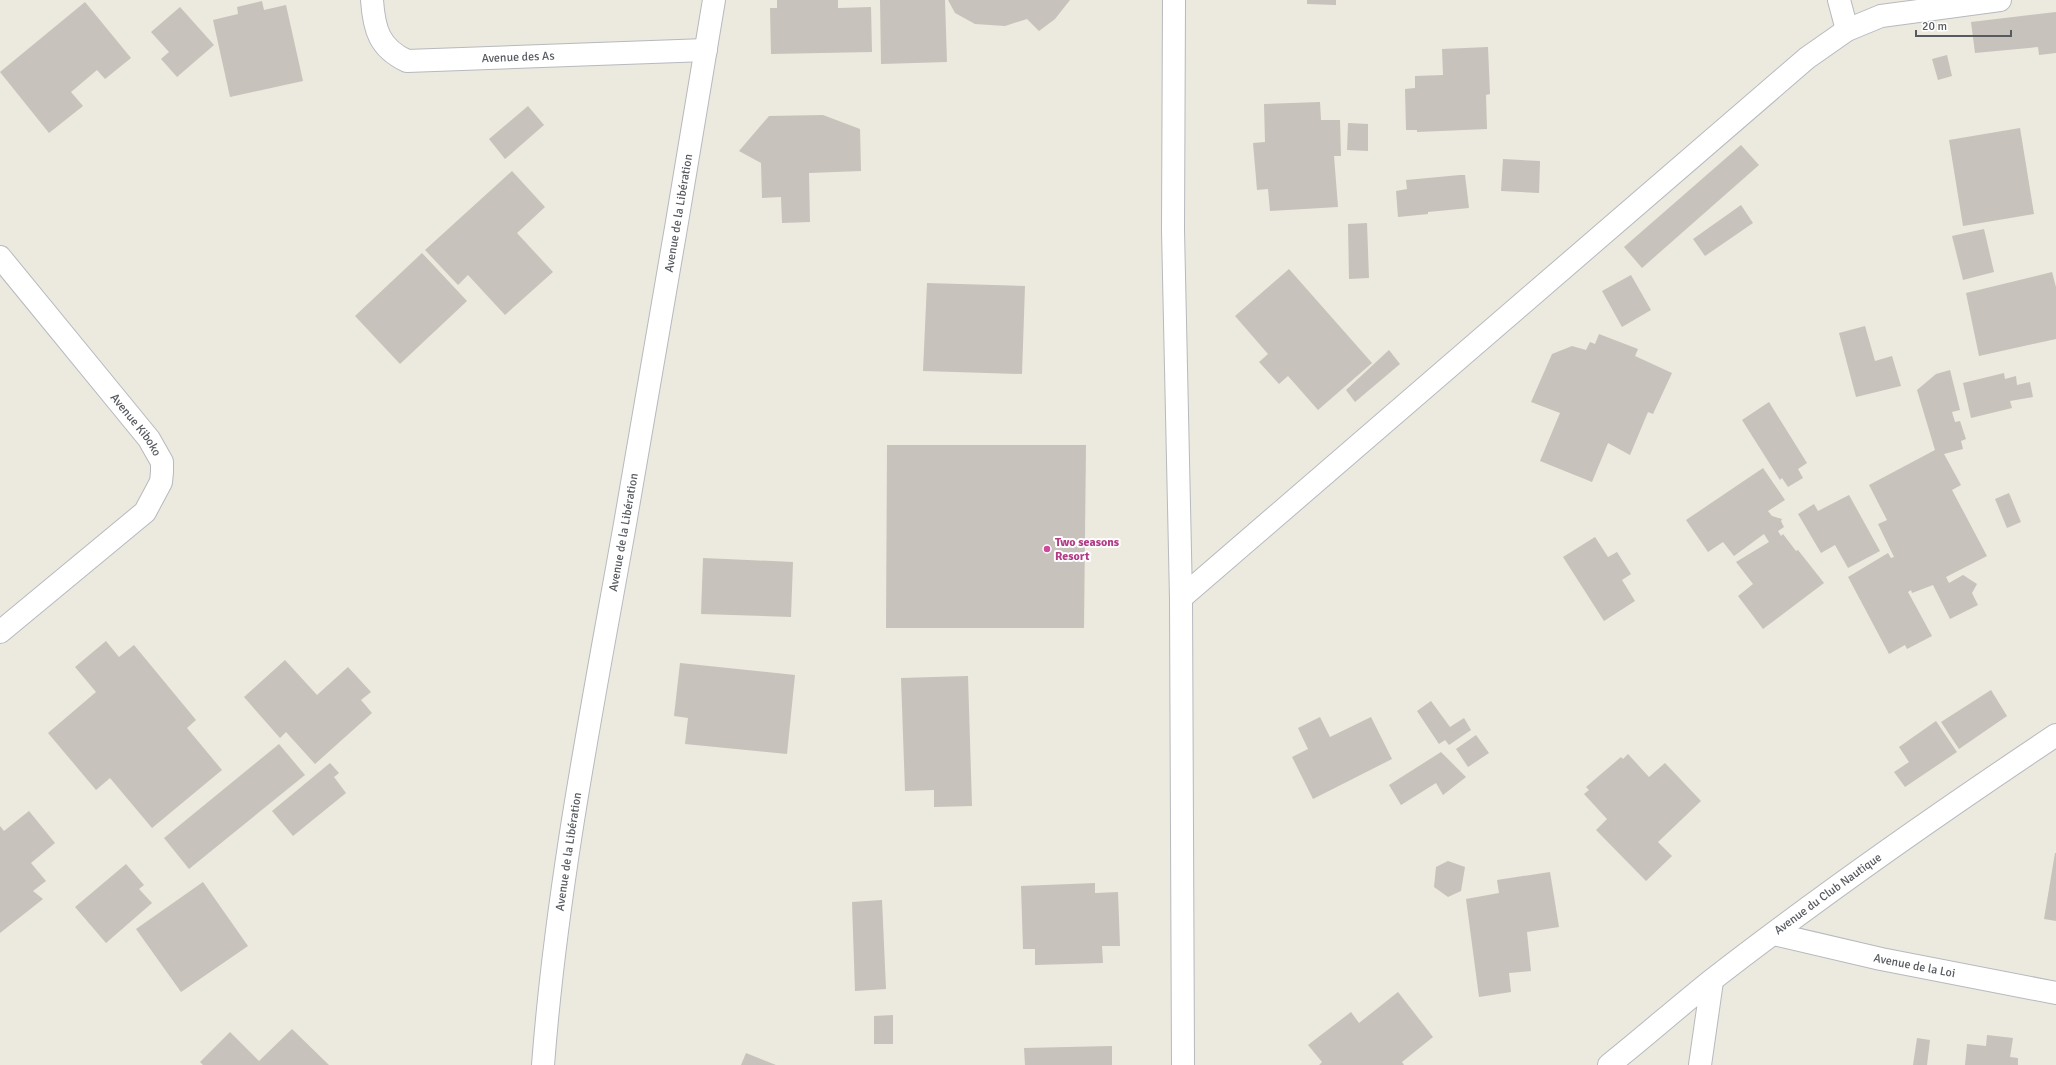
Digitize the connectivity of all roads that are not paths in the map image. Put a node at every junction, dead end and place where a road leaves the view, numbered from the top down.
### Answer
1 (372, 0) edge
2 (714, 0) edge
3 (1174, 0) edge
4 (1839, 0) edge
5 (2000, 0) edge
6 (1847, 30) junction
7 (706, 50) junction
8 (0, 258) edge
9 (1181, 598) junction
10 (0, 632) edge
11 (2056, 735) edge
12 (1774, 934) junction
13 (1712, 981) junction
14 (2056, 994) edge
15 (543, 1065) edge
16 (1183, 1065) edge
17 (1609, 1065) edge
18 (1700, 1065) edge

1 - 7 street, Avenue des As
2 - 7 street, Avenue de la Libération
3 - 9 street
4 - 6 street
5 - 6 street
6 - 9 street
7 - 15 street, Avenue de la Libération
8 - 10 street, Avenue Kiboko
9 - 16 street
11 - 12 street, Avenue du Club Nautique
12 - 13 street, Avenue du Club Nautique
12 - 14 street, Avenue de la Loi
13 - 17 street, Avenue du Club Nautique
13 - 18 street

